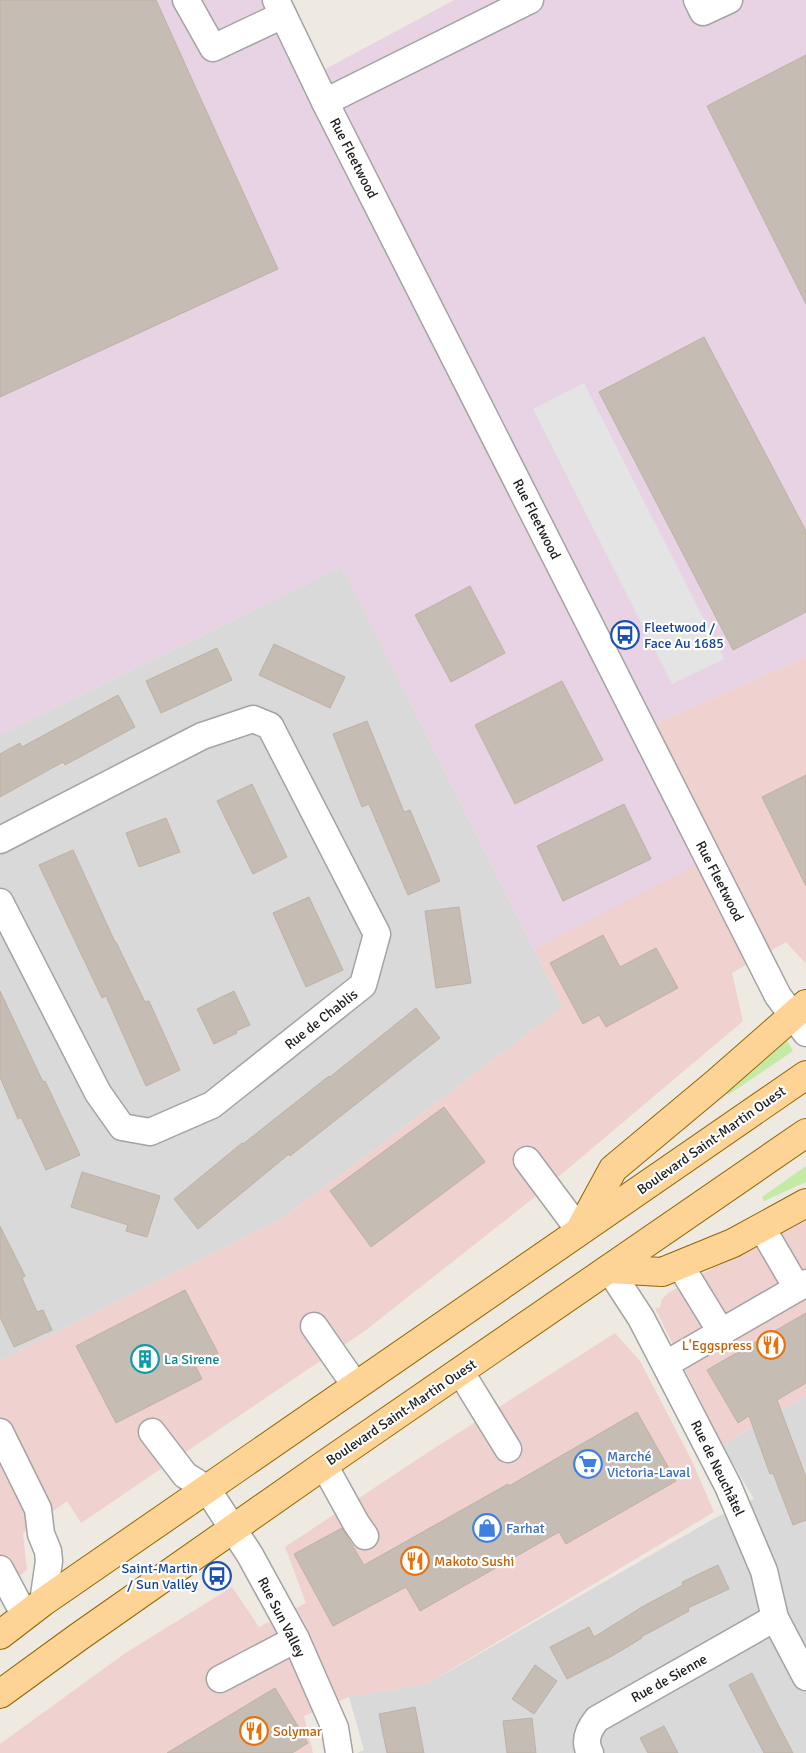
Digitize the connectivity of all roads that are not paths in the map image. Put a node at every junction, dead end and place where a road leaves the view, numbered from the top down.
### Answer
1 (186, 0) edge
2 (530, 0) edge
3 (696, 0) edge
4 (729, 0) edge
5 (280, 7) edge
6 (325, 102) junction
7 (0, 840) edge
8 (0, 902) edge
9 (802, 1018) edge
10 (806, 1075) edge
11 (806, 1133) edge
12 (527, 1160) dead end
13 (806, 1203) edge
14 (762, 1228) junction
15 (580, 1230) junction
16 (680, 1265) junction
17 (609, 1269) junction
18 (801, 1285) edge
19 (314, 1326) dead end
20 (720, 1332) junction
21 (666, 1364) junction
22 (460, 1371) junction
23 (355, 1385) junction
24 (0, 1432) edge
25 (152, 1432) dead end
26 (508, 1449) dead end
27 (7, 1464) edge
28 (324, 1465) junction
29 (207, 1489) junction
30 (234, 1529) junction
31 (365, 1536) dead end
32 (0, 1569) edge
33 (34, 1609) junction
34 (775, 1618) junction
35 (0, 1635) edge
36 (296, 1639) junction
37 (806, 1677) edge
38 (220, 1679) dead end
39 (0, 1694) edge
40 (339, 1753) edge
41 (590, 1753) edge

1 - 5 street
2 - 6 street
3 - 4 street
5 - 6 street, Rue Fleetwood
6 - 9 street, Rue Fleetwood
7 - 8 street, Rue de Chablis
9 - 15 main road
10 - 15 main road, Boulevard Saint-Martin Ouest
11 - 17 main road, Boulevard Saint-Martin Ouest
12 - 15 street
13 - 14 main road
14 - 16 main road
14 - 18 street
15 - 23 main road, Boulevard Saint-Martin Ouest
16 - 17 main road
16 - 20 street
17 - 21 street, Rue de Neuchâtel
17 - 22 main road, Boulevard Saint-Martin Ouest
18 - 20 street
19 - 23 street
20 - 21 street
21 - 34 street, Rue de Neuchâtel
22 - 26 street
22 - 28 main road, Boulevard Saint-Martin Ouest
23 - 29 main road, Boulevard Saint-Martin Ouest
24 - 27 street
25 - 29 street
27 - 33 street
28 - 30 main road, Boulevard Saint-Martin Ouest
28 - 31 street
29 - 30 street, Rue Sun Valley
29 - 33 main road, Boulevard Saint-Martin Ouest
30 - 36 street, Rue Sun Valley
30 - 39 main road, Boulevard Saint-Martin Ouest
32 - 33 street
33 - 35 main road, Boulevard Saint-Martin Ouest
34 - 37 street, Rue de Neuchâtel
34 - 41 street, Rue de Sienne
36 - 38 street
36 - 40 street, Rue Sun Valley

